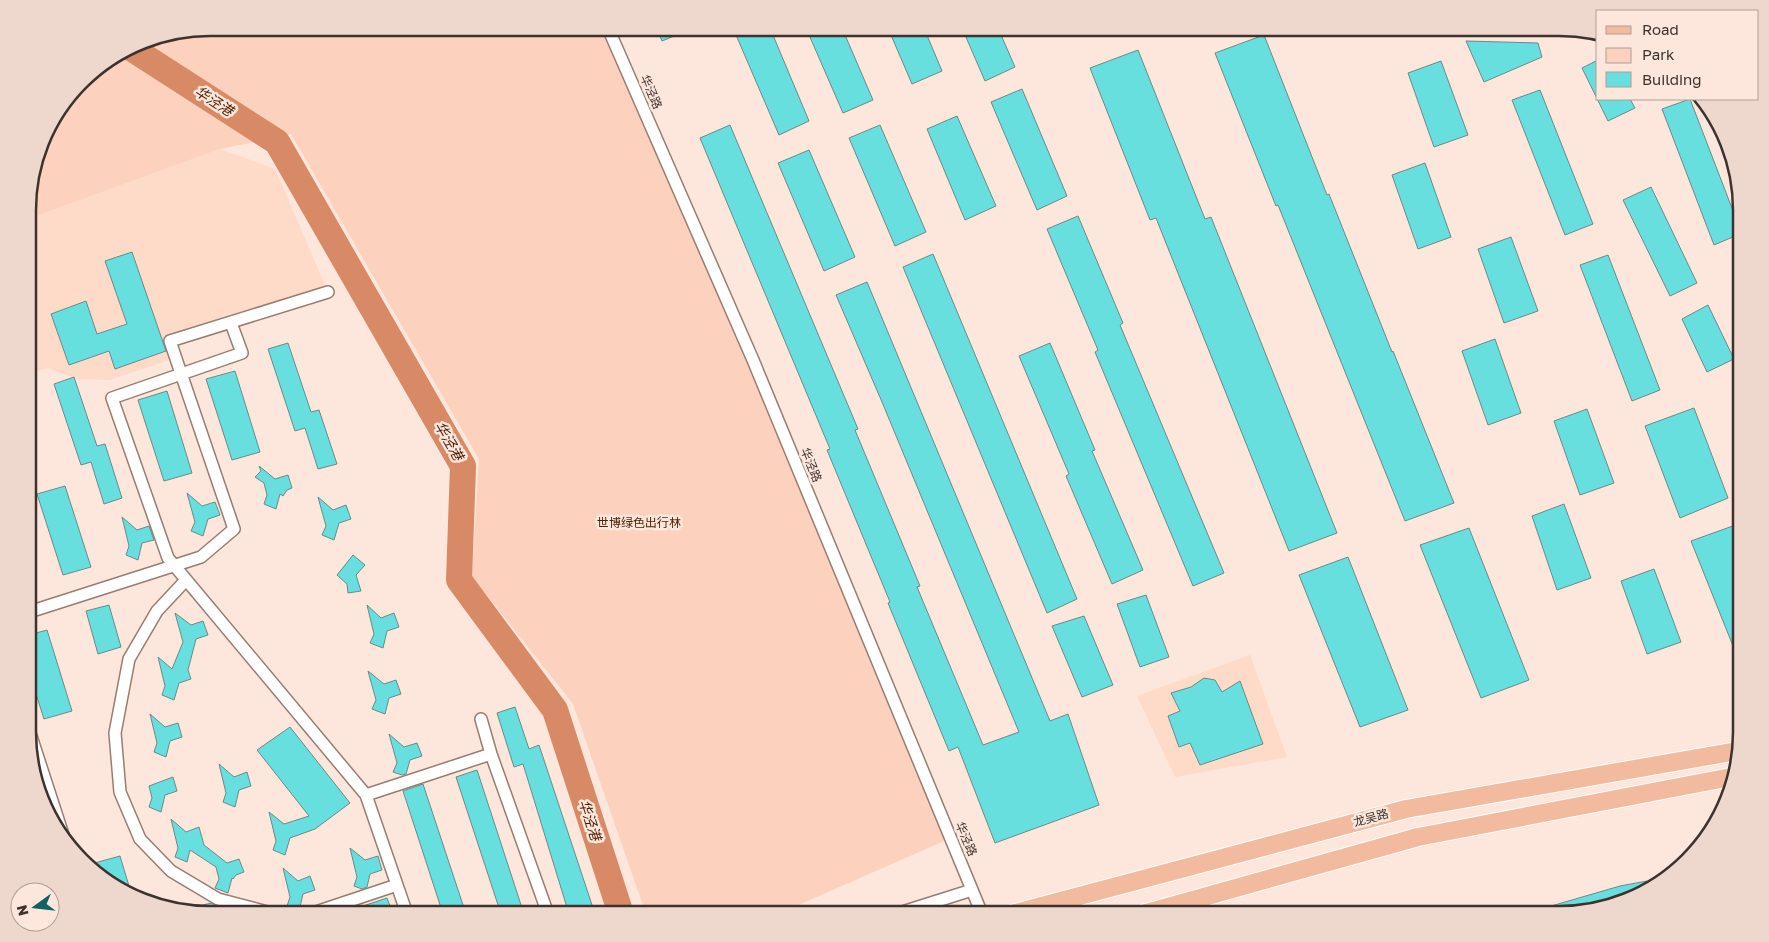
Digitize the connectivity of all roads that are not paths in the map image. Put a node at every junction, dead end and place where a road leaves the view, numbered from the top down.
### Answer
1 (612, 37) edge
2 (328, 292) dead end
3 (231, 323) junction
4 (182, 374) junction
5 (174, 565) junction
6 (186, 580) junction
7 (36, 610) edge
8 (481, 719) dead end
9 (1731, 752) edge
10 (491, 754) junction
11 (39, 761) edge
12 (1727, 778) edge
13 (366, 795) junction
14 (54, 808) edge
15 (397, 885) junction
16 (972, 890) junction
17 (923, 905) edge
18 (978, 905) edge
19 (1044, 905) edge
20 (1173, 905) edge
21 (246, 906) edge
22 (334, 906) edge
23 (404, 906) edge
24 (545, 906) edge

1 - 16 street, 华泾路
2 - 3 street
3 - 4 street
3 - 4 street
4 - 5 street
4 - 5 street
5 - 6 street
5 - 7 street
6 - 13 street
6 - 21 street
8 - 10 street
9 - 19 main road, 龙吴路
10 - 13 street
10 - 24 street
11 - 14 street
12 - 20 main road
13 - 15 street
15 - 22 street
15 - 23 street
16 - 17 street
16 - 18 street, 华泾路

